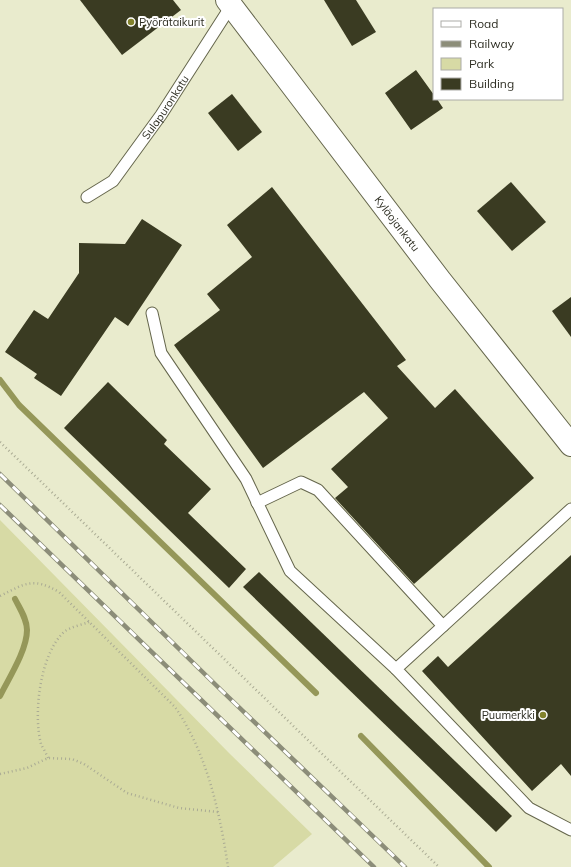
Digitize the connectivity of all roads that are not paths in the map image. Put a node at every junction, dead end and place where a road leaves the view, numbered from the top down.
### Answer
1 (229, 3) edge
2 (87, 197) dead end
3 (152, 313) dead end
4 (571, 445) edge
5 (257, 503) junction
6 (571, 509) edge
7 (443, 626) junction
8 (396, 668) junction
9 (571, 830) edge

1 - 2 lane, Sulapuronkatu
1 - 4 street, Kyläojankatu
3 - 5 lane
5 - 7 lane
5 - 8 lane
6 - 7 lane
7 - 8 lane
8 - 9 lane

